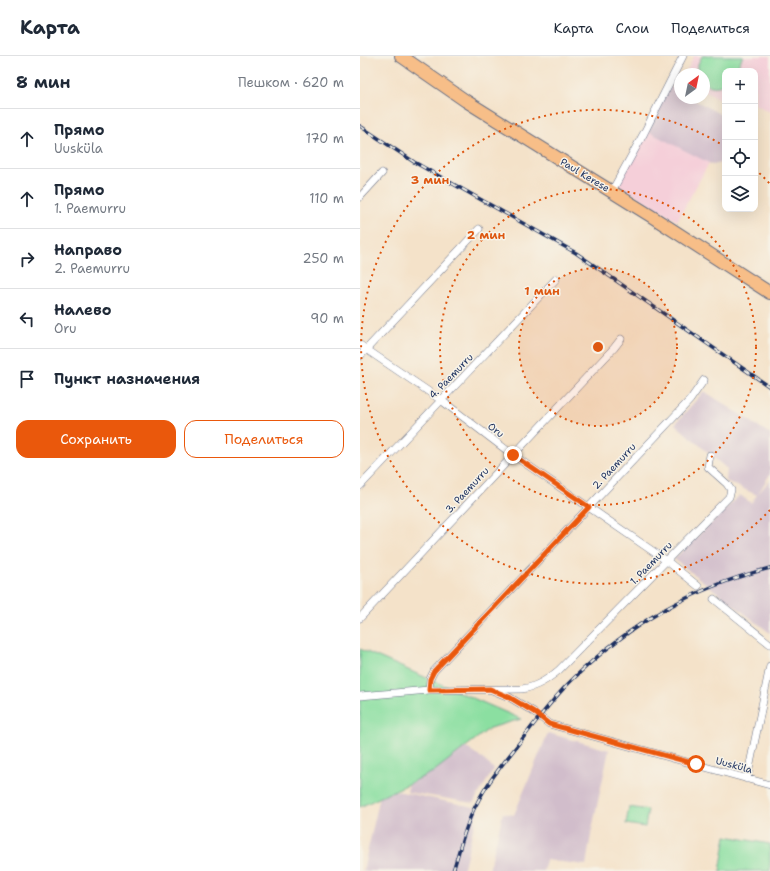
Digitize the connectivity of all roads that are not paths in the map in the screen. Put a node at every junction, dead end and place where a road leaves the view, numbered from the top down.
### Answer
1 (401, 56) edge
2 (683, 56) edge
3 (382, 173) dead end
4 (612, 192) junction
5 (360, 197) edge
6 (479, 229) dead end
7 (556, 278) dead end
8 (770, 293) edge
9 (620, 339) dead end
10 (363, 347) edge
11 (360, 356) edge
12 (704, 380) dead end
13 (441, 400) junction
14 (513, 455) junction
15 (710, 455) dead end
16 (360, 486) edge
17 (589, 507) junction
18 (667, 561) junction
19 (698, 586) dead end
20 (714, 599) dead end
21 (360, 618) edge
22 (770, 644) edge
23 (770, 666) edge
24 (490, 689) junction
25 (429, 690) junction
26 (360, 696) edge
27 (747, 779) junction
28 (770, 785) edge

1 - 4 highway, Paul Kerese
2 - 4 street
3 - 5 street
4 - 8 highway, Paul Kerese
6 - 10 street
7 - 13 street, 4. Paemurru
9 - 14 street, 3. Paemurru
10 - 11 street
10 - 13 street, Oru
12 - 17 street, 2. Paemurru
13 - 14 street, Oru
13 - 16 street, 4. Paemurru
14 - 17 street, Oru
14 - 21 street, 3. Paemurru
15 - 18 street, 1. Paemurru
17 - 18 street, Oru
17 - 25 street, 2. Paemurru
18 - 19 street, Oru
18 - 24 street, 1. Paemurru
20 - 22 street
23 - 27 street
24 - 25 street
24 - 27 street, Uusküla
25 - 26 street
27 - 28 street, Uusküla

